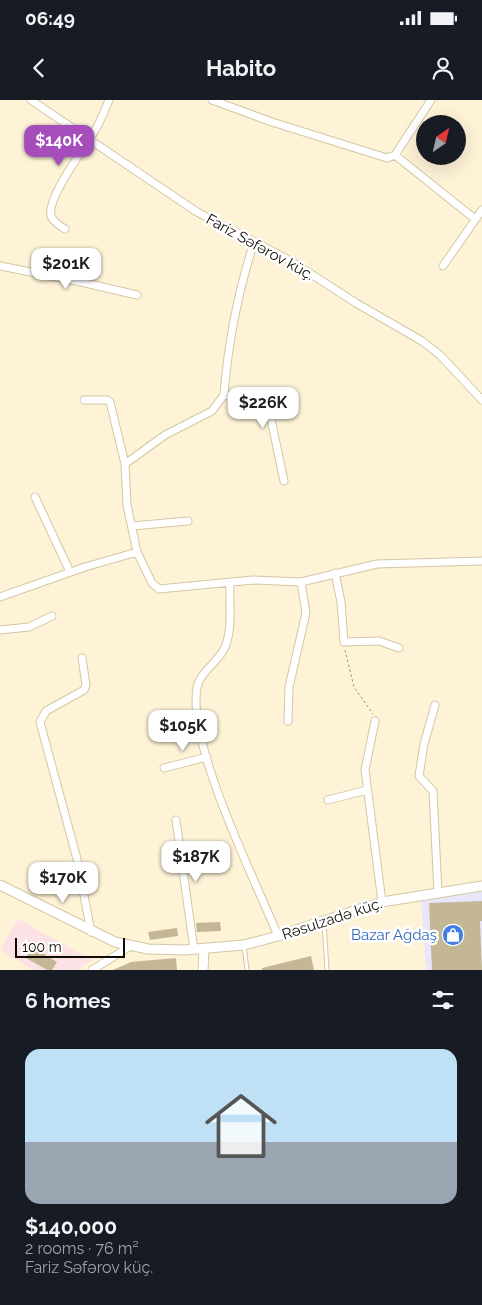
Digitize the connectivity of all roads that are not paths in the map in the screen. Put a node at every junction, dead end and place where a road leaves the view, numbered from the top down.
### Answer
1 (31, 100) edge
2 (109, 100) edge
3 (212, 100) edge
4 (431, 100) edge
5 (88, 139) junction
6 (395, 154) junction
7 (482, 210) edge
8 (475, 219) junction
9 (65, 229) dead end
10 (254, 242) junction
11 (0, 266) edge
12 (443, 266) dead end
13 (137, 295) dead end
14 (224, 395) junction
15 (84, 400) dead end
16 (482, 400) edge
17 (125, 464) junction
18 (284, 481) dead end
19 (35, 497) dead end
20 (188, 521) dead end
21 (132, 526) junction
22 (138, 552) junction
23 (482, 561) edge
24 (70, 572) junction
25 (335, 573) junction
26 (230, 582) junction
27 (302, 582) junction
28 (0, 597) edge
29 (52, 616) dead end
30 (0, 630) edge
31 (399, 648) dead end
32 (82, 658) dead end
33 (435, 705) dead end
34 (288, 721) dead end
35 (375, 721) road end
36 (207, 757) junction
37 (164, 768) dead end
38 (367, 790) junction
39 (328, 800) dead end
40 (176, 820) dead end
41 (0, 885) edge
42 (482, 886) edge
43 (438, 893) junction
44 (382, 902) junction
45 (324, 921) junction
46 (91, 932) junction
47 (278, 936) junction
48 (244, 945) junction
49 (128, 947) junction
50 (204, 949) junction
51 (194, 950) junction
52 (92, 970) edge
53 (203, 970) edge
54 (247, 970) edge
55 (327, 970) edge

1 - 5 street, Fariz Səfərov küç.
2 - 5 street
3 - 6 street
4 - 6 street
5 - 9 street
5 - 10 street, Fariz Səfərov küç.
6 - 8 street
7 - 8 street
8 - 12 street
10 - 14 street
10 - 16 street, Fariz Səfərov küç.
11 - 13 street
14 - 17 street
14 - 18 street
15 - 17 street
17 - 21 street
19 - 24 street
20 - 21 street
21 - 22 street
22 - 24 street
22 - 26 street
23 - 25 street
24 - 28 street
25 - 27 street
25 - 31 street
26 - 27 street
26 - 36 street
27 - 34 street
29 - 30 street
32 - 46 street
33 - 43 street
35 - 38 street
36 - 37 street
36 - 47 street
38 - 39 street
38 - 44 street
40 - 51 street
41 - 46 main road, Rəsulzadə küç.
42 - 43 main road, Rəsulzadə küç.
43 - 44 main road, Rəsulzadə küç.
44 - 45 main road, Rəsulzadə küç.
45 - 47 main road, Rəsulzadə küç.
45 - 55 lane
46 - 49 main road, Rəsulzadə küç.
47 - 48 main road, Rəsulzadə küç.
48 - 50 main road, Rəsulzadə küç.
48 - 54 lane
49 - 51 main road, Rəsulzadə küç.
49 - 52 street
50 - 51 main road, Rəsulzadə küç.
50 - 53 main road

